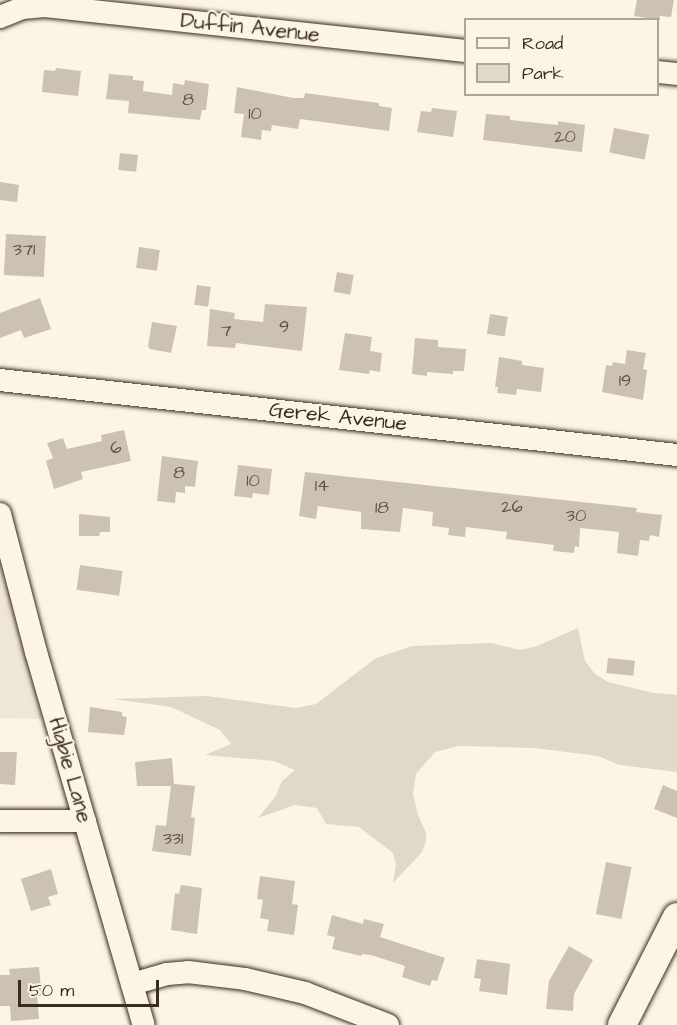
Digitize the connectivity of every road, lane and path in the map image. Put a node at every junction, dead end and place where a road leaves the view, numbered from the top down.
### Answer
1 (0, 16) edge
2 (464, 51) edge
3 (659, 72) edge
4 (677, 74) edge
5 (0, 380) edge
6 (677, 455) edge
7 (0, 514) edge
8 (0, 821) edge
9 (85, 821) junction
10 (677, 917) edge
11 (132, 984) junction
12 (144, 1025) edge
13 (388, 1025) edge
14 (622, 1025) edge

1 - 2 street, Duffin Avenue
3 - 4 street
5 - 6 street, Gerek Avenue
7 - 9 street, Higbie Lane
8 - 9 street
9 - 11 street, Higbie Lane
10 - 14 main road
11 - 12 street, Higbie Lane
11 - 13 street

